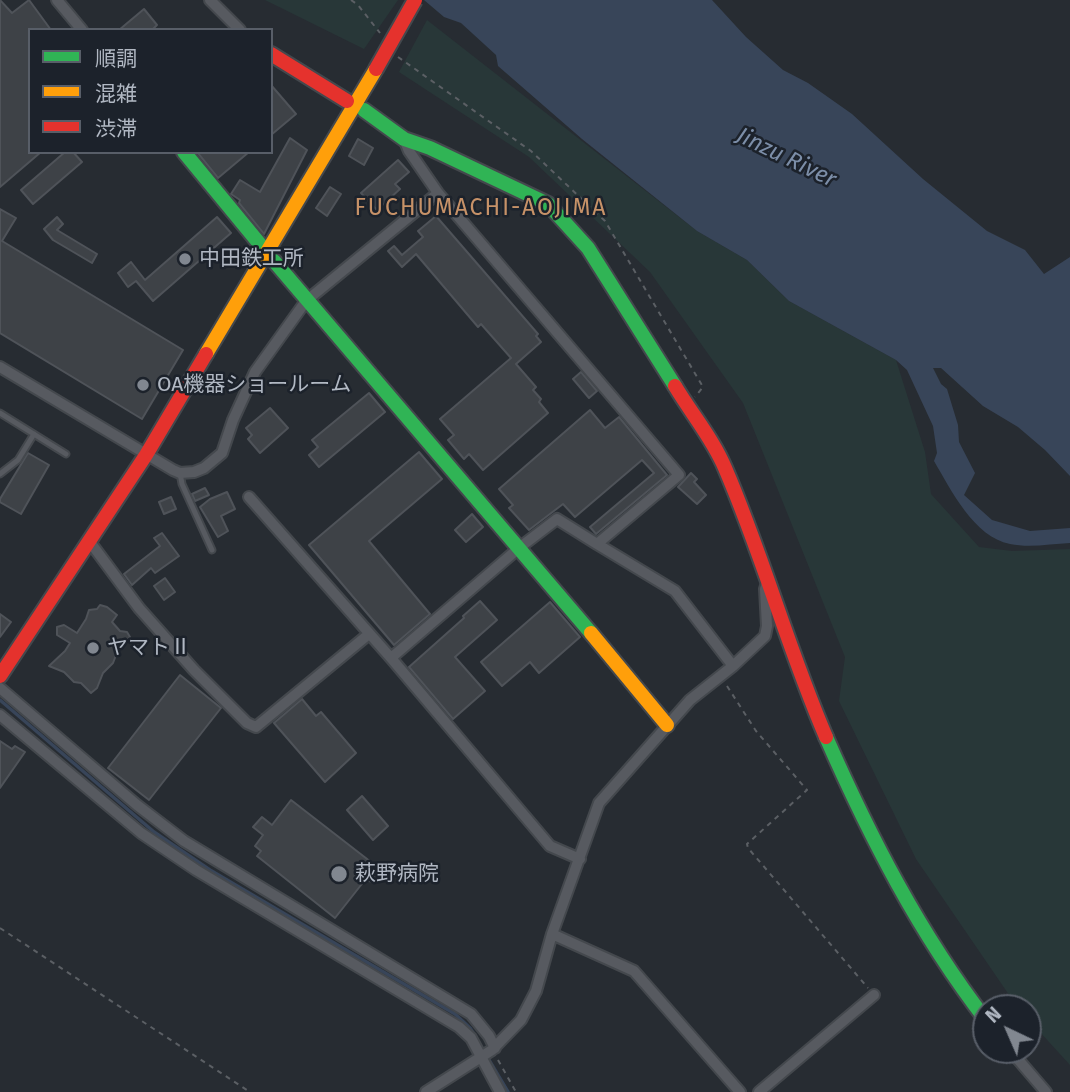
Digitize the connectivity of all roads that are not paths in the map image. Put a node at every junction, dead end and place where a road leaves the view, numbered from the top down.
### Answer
1 (57, 0) edge
2 (210, 0) edge
3 (415, 0) edge
4 (80, 28) edge
5 (238, 28) edge
6 (273, 55) edge
7 (347, 101) dead end
8 (364, 110) dead end
9 (404, 139) junction
10 (186, 154) edge
11 (438, 193) junction
12 (263, 248) dead end
13 (274, 261) dead end
14 (306, 301) junction
15 (0, 367) edge
16 (0, 413) edge
17 (34, 434) junction
18 (66, 454) dead end
19 (146, 455) junction
20 (180, 473) junction
21 (0, 474) edge
22 (249, 497) dead end
23 (90, 542) junction
24 (597, 544) junction
25 (519, 548) junction
26 (212, 550) dead end
27 (768, 580) junction
28 (369, 634) junction
29 (391, 658) junction
30 (733, 666) junction
31 (0, 676) edge
32 (0, 688) edge
33 (0, 715) edge
34 (667, 725) junction
35 (580, 859) junction
36 (552, 934) junction
37 (874, 995) road end
38 (972, 1002) edge
39 (490, 1052) junction
40 (1022, 1064) edge
41 (426, 1092) edge
42 (500, 1092) edge
43 (740, 1092) edge
44 (759, 1092) edge
45 (1046, 1092) edge

1 - 4 street
2 - 5 street
3 - 19 street, bridge
6 - 7 street
8 - 9 street
9 - 11 street
9 - 27 street
10 - 12 street
11 - 14 street
11 - 24 street
13 - 14 street
14 - 20 street
14 - 25 street
15 - 19 street
16 - 17 lane
17 - 18 lane
17 - 21 lane
19 - 20 street
19 - 23 street
20 - 26 lane
22 - 28 street
23 - 28 street
23 - 31 street
24 - 25 street
24 - 30 street
25 - 29 street
25 - 34 street
27 - 30 street
27 - 38 street
28 - 29 street
29 - 35 street
30 - 34 street
32 - 39 street
33 - 39 street
34 - 35 street
35 - 36 street
36 - 39 street
36 - 43 street
37 - 44 street
39 - 41 street
39 - 42 street
40 - 45 street

